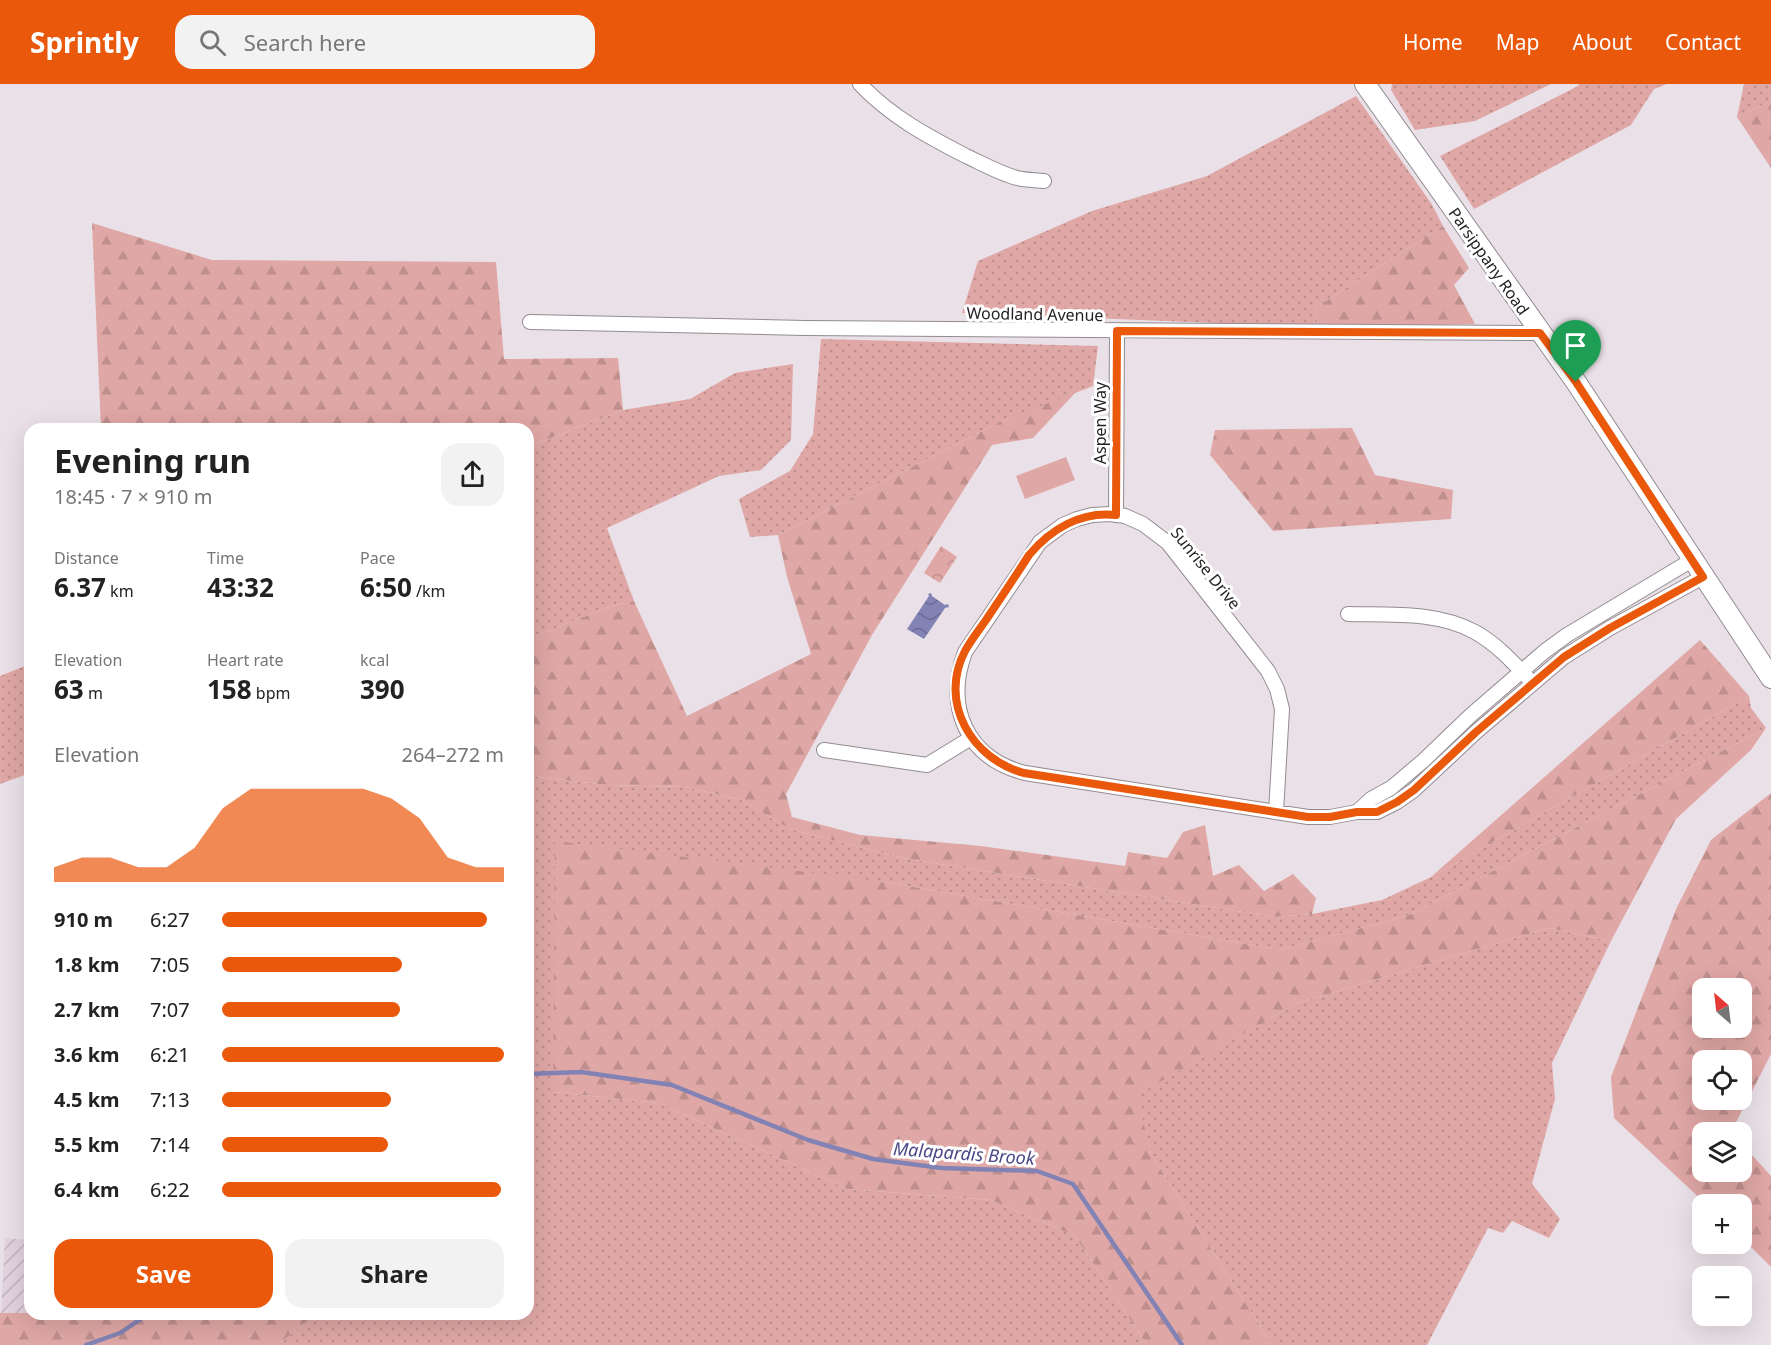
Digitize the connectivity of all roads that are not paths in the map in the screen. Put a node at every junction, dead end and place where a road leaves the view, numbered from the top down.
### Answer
1 (860, 84) edge
2 (1365, 84) edge
3 (1044, 181) dead end
4 (530, 322) dead end
5 (1117, 331) junction
6 (1540, 333) junction
7 (1116, 515) junction
8 (1692, 560) junction
9 (1703, 577) junction
10 (1348, 614) dead end
11 (1522, 671) junction
12 (1771, 678) edge
13 (1532, 683) junction
14 (971, 738) junction
15 (824, 750) dead end
16 (1423, 761) junction
17 (1433, 773) junction
18 (1276, 812) junction
19 (1357, 812) junction

1 - 3 street
2 - 6 main road, Parsippany Road
4 - 5 street, Woodland Avenue
5 - 6 street, Woodland Avenue
5 - 7 street, Aspen Way
6 - 8 main road, Parsippany Road
7 - 14 street, Sunrise Drive
7 - 18 street, Sunrise Drive
8 - 9 main road, Parsippany Road
8 - 11 street, Sunrise Drive
9 - 12 main road, Parsippany Road
9 - 13 street, Sunrise Drive
10 - 11 street
11 - 13 street
11 - 16 street, Sunrise Drive
13 - 17 street, Sunrise Drive
14 - 15 street
14 - 18 street, Sunrise Drive
16 - 17 street
16 - 19 street, Sunrise Drive
17 - 19 street, Sunrise Drive
18 - 19 street, Sunrise Drive

